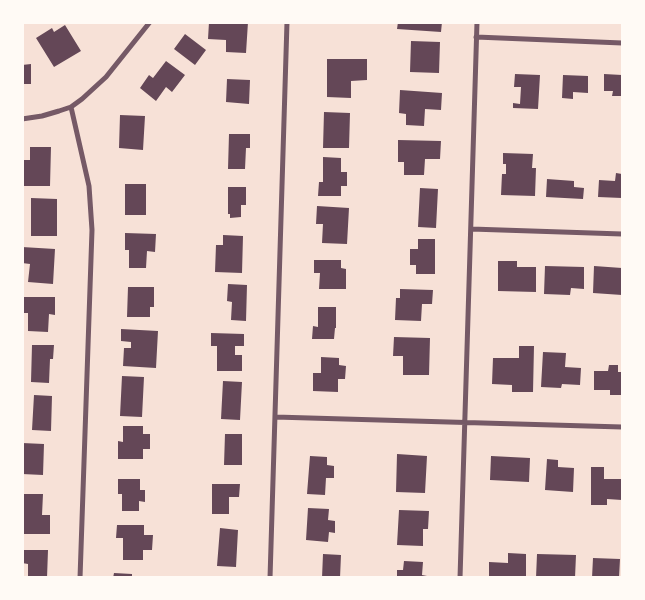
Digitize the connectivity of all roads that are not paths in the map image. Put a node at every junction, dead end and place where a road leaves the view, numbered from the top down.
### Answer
1 (150, 22) edge
2 (287, 22) edge
3 (477, 22) edge
4 (476, 37) junction
5 (622, 43) edge
6 (71, 107) junction
7 (22, 119) edge
8 (471, 229) junction
9 (622, 234) edge
10 (275, 418) junction
11 (464, 422) junction
12 (622, 427) edge
13 (80, 578) edge
14 (270, 578) edge
15 (460, 578) edge

1 - 6 street
2 - 10 street
3 - 4 street
4 - 5 street
4 - 8 street
6 - 7 street
6 - 13 street
8 - 9 street
8 - 11 street
10 - 11 street
10 - 14 street
11 - 12 street
11 - 15 street

